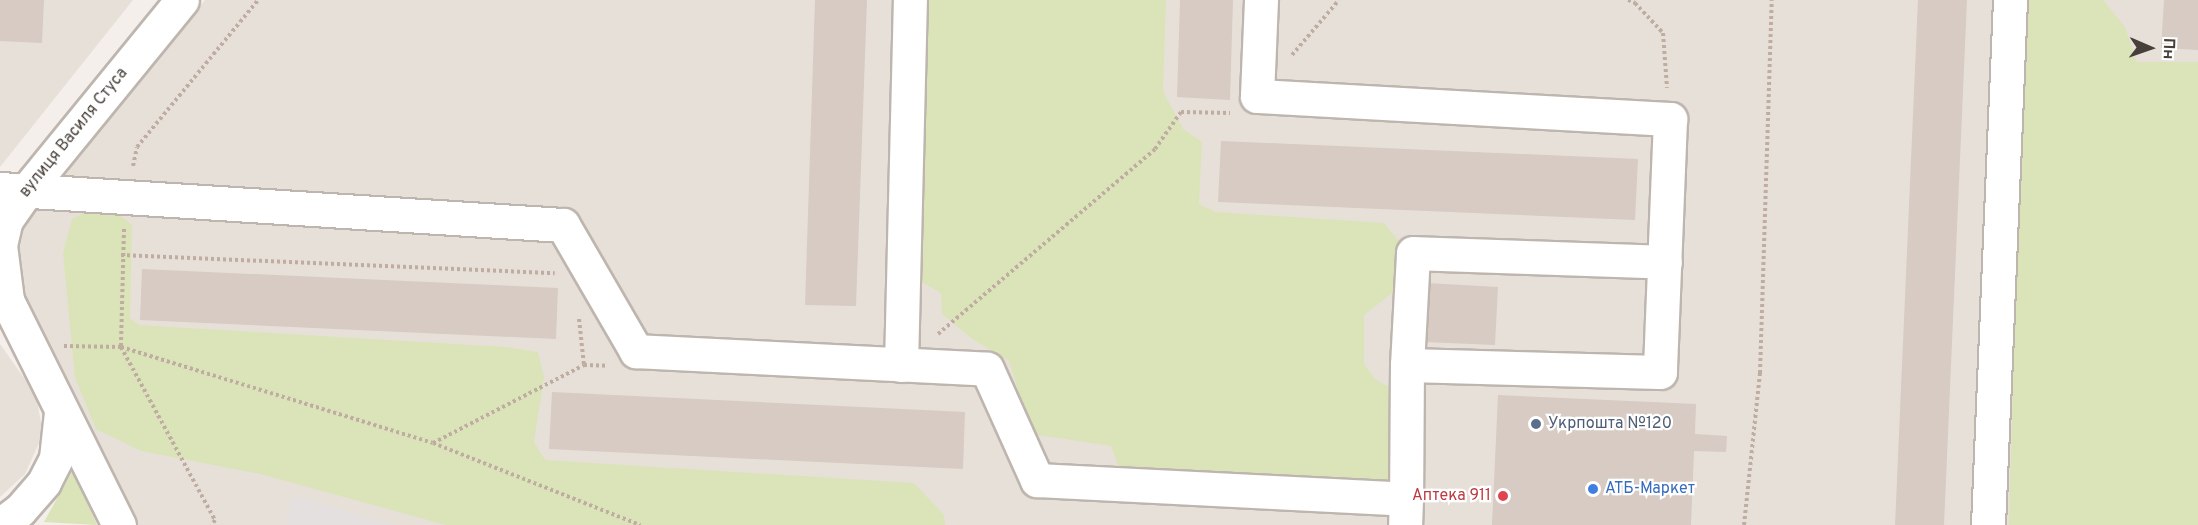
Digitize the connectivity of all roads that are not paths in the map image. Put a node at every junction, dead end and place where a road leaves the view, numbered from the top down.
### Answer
1 (182, 0) edge
2 (910, 0) edge
3 (1261, 0) edge
4 (2010, 0) edge
5 (13, 189) edge
6 (1665, 262) junction
7 (901, 365) junction
8 (1407, 365) junction
9 (61, 412) junction
10 (1406, 512) edge
11 (0, 525) edge
12 (119, 525) edge
13 (1988, 525) edge

1 - 5 street, вулиця Василя Стуса
2 - 7 street
3 - 6 street
4 - 13 street
5 - 7 street
5 - 9 street, вулиця Василя Стуса
6 - 8 street
6 - 8 street
7 - 10 street
8 - 10 street
9 - 11 street
9 - 12 street, вулиця Василя Стуса

